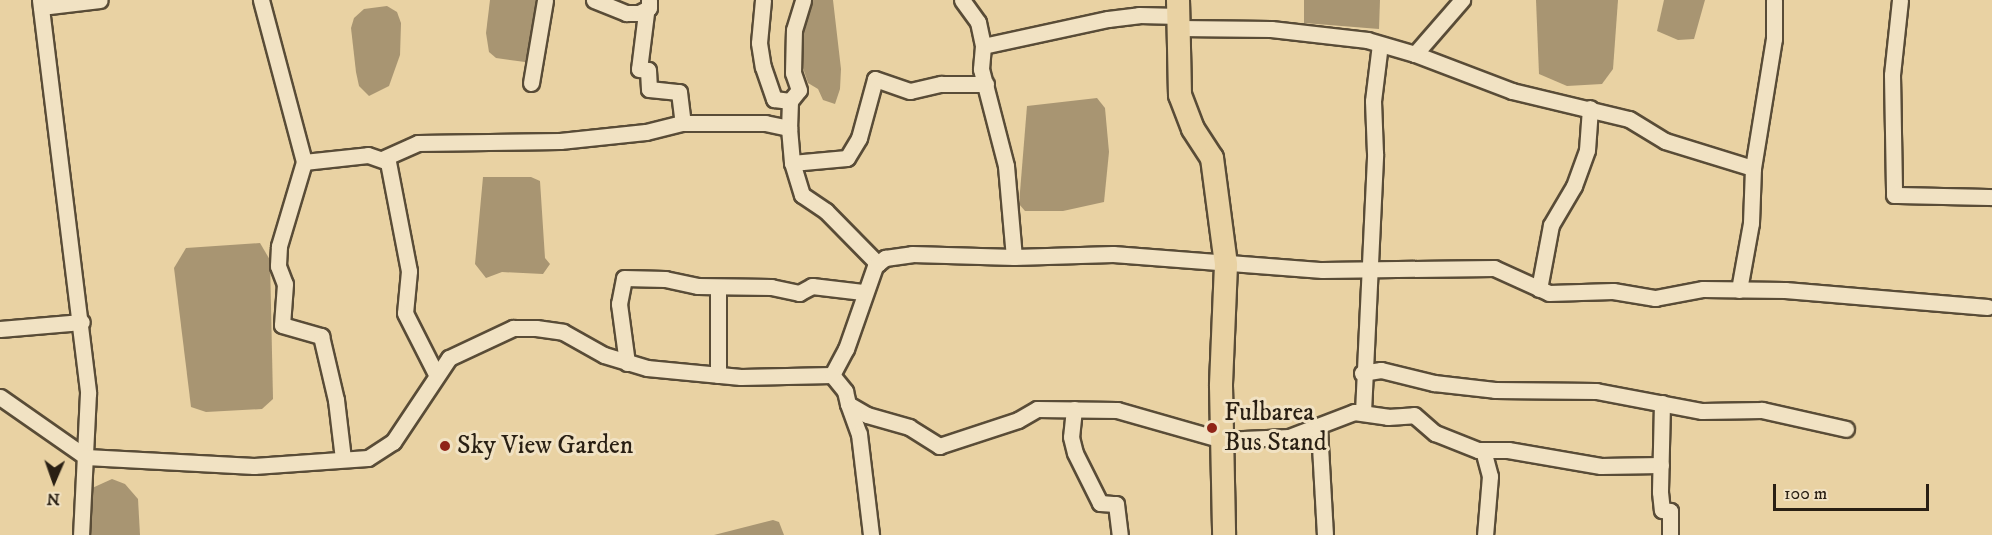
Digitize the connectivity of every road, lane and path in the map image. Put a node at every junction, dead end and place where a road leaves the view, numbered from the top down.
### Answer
1 (100, 0) edge
2 (261, 0) edge
3 (546, 0) edge
4 (594, 0) edge
5 (763, 0) edge
6 (803, 0) edge
7 (962, 0) edge
8 (1462, 0) edge
9 (1774, 0) edge
10 (1900, 0) edge
11 (40, 3) edge
12 (647, 7) edge
13 (1178, 15) edge
14 (1380, 44) junction
15 (983, 46) junction
16 (1415, 54) junction
17 (531, 83) dead end
18 (986, 84) junction
19 (790, 101) junction
20 (1590, 108) junction
21 (683, 123) junction
22 (789, 128) junction
23 (382, 159) junction
24 (304, 162) junction
25 (792, 163) junction
26 (1753, 168) junction
27 (1992, 197) edge
28 (1014, 257) junction
29 (878, 264) junction
30 (1226, 265) junction
31 (1369, 270) junction
32 (718, 287) junction
33 (1539, 289) junction
34 (1739, 290) junction
35 (863, 292) junction
36 (1987, 307) dead end
37 (82, 322) junction
38 (0, 329) edge
39 (627, 363) junction
40 (1362, 373) junction
41 (436, 374) junction
42 (718, 375) junction
43 (832, 375) junction
44 (0, 398) edge
45 (1662, 403) junction
46 (848, 404) junction
47 (1074, 409) junction
48 (1363, 412) junction
49 (1319, 428) junction
50 (1846, 429) dead end
51 (1222, 440) junction
52 (1483, 450) junction
53 (86, 457) junction
54 (343, 459) junction
55 (1661, 465) junction
56 (81, 535) edge
57 (871, 535) edge
58 (1120, 535) edge
59 (1224, 535) edge
60 (1325, 535) edge
61 (1485, 535) edge
62 (1670, 535) edge

1 - 11 street
2 - 24 street
3 - 17 street
4 - 12 street
5 - 19 street
6 - 19 street
7 - 15 street
8 - 16 street
9 - 26 street
10 - 27 street
11 - 37 street
12 - 21 street
13 - 14 street
13 - 15 street
13 - 30 highway
14 - 16 street
14 - 31 street
15 - 18 street
16 - 20 street
18 - 25 street
18 - 28 street
19 - 22 street
20 - 26 street
20 - 33 street
21 - 22 street
21 - 23 street
22 - 25 street
23 - 24 street
23 - 41 street
24 - 54 street
25 - 29 street
26 - 34 street
28 - 29 street
28 - 30 street
29 - 35 street
30 - 31 street
30 - 51 highway
31 - 33 street
31 - 40 street
32 - 35 street
32 - 39 street
32 - 42 street
33 - 34 street
34 - 36 street
35 - 43 street
37 - 38 street
37 - 53 street
39 - 41 street
39 - 42 street
40 - 45 street
40 - 48 street
41 - 54 street
42 - 43 street
43 - 46 street
44 - 53 street
45 - 50 street
45 - 55 street
46 - 47 street
46 - 57 street
47 - 51 street
47 - 58 street
48 - 49 street
48 - 52 street
49 - 51 street
49 - 60 street
51 - 59 highway
52 - 55 street
52 - 61 street
53 - 54 street
53 - 56 street
55 - 62 street

